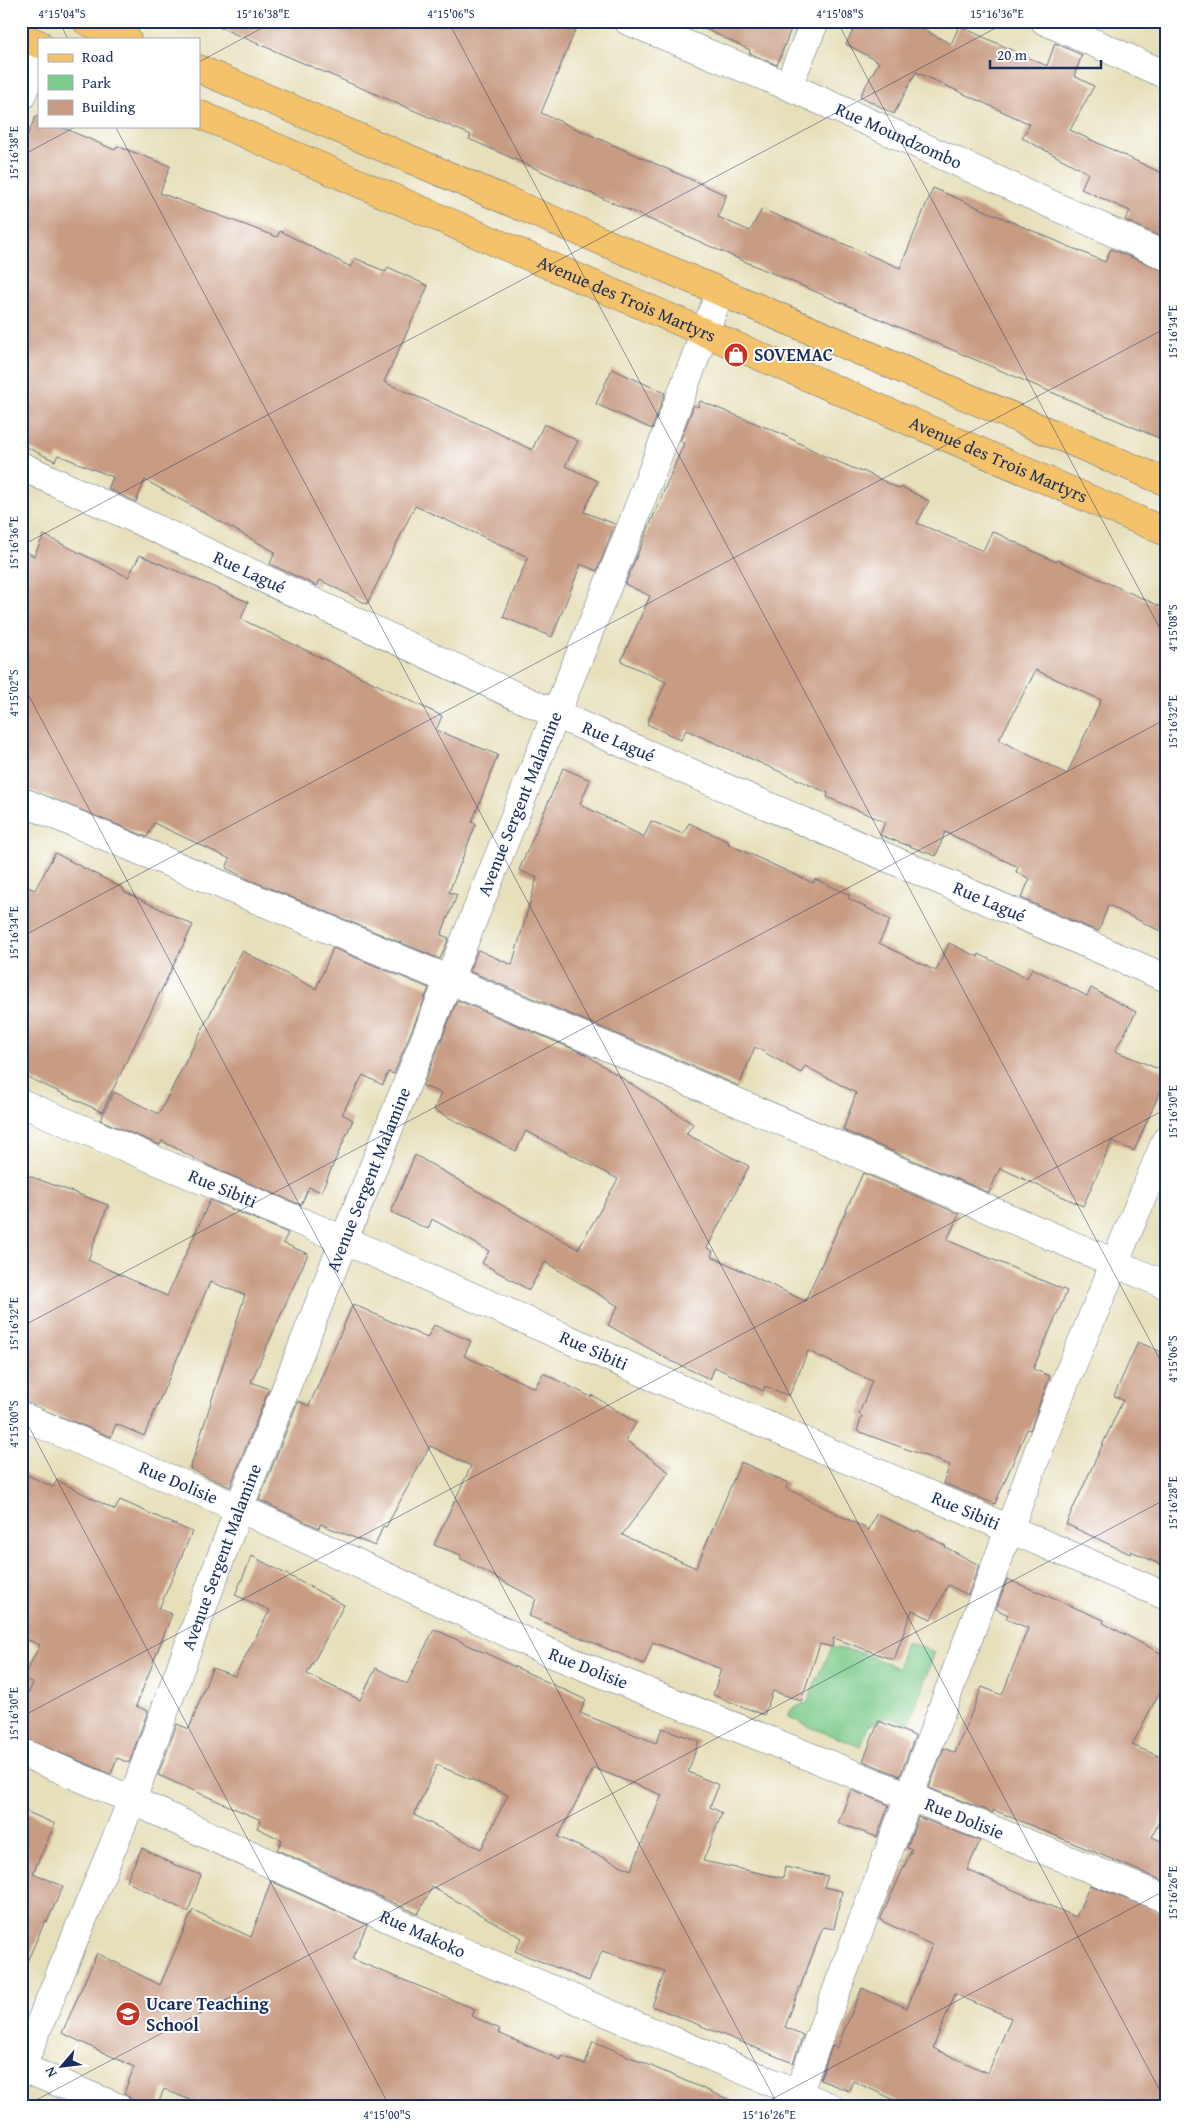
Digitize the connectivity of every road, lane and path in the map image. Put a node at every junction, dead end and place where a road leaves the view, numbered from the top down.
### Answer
1 (86, 21) edge
2 (628, 21) edge
3 (815, 21) edge
4 (1045, 21) edge
5 (21, 37) edge
6 (125, 38) edge
7 (38, 44) edge
8 (38, 55) edge
9 (200, 69) edge
10 (1166, 75) edge
11 (788, 86) junction
12 (21, 97) edge
13 (200, 114) edge
14 (1166, 256) edge
15 (720, 292) junction
16 (705, 333) junction
17 (21, 466) edge
18 (1166, 482) edge
19 (1166, 532) edge
20 (555, 714) junction
21 (21, 801) edge
22 (1166, 978) edge
23 (450, 980) junction
24 (21, 1103) edge
25 (1166, 1140) edge
26 (344, 1240) junction
27 (1114, 1262) junction
28 (1166, 1285) edge
29 (21, 1416) edge
30 (239, 1508) junction
31 (1010, 1529) junction
32 (1166, 1596) edge
33 (21, 1752) edge
34 (909, 1796) junction
35 (132, 1800) junction
36 (1166, 1899) edge
37 (21, 2068) edge
38 (795, 2100) edge
39 (117, 2107) edge
40 (830, 2107) edge

1 - 6 main road
2 - 11 street, Rue Moundzombo
3 - 11 street
4 - 10 street
5 - 7 main road
8 - 12 street
9 - 15 main road
11 - 14 street, Rue Moundzombo
13 - 16 main road, Avenue des Trois Martyrs
15 - 16 street, Avenue Sergent Malamine
15 - 18 main road
16 - 19 main road, Avenue des Trois Martyrs
16 - 20 street, Avenue Sergent Malamine
17 - 20 street, Rue Lagué
20 - 22 street, Rue Lagué
20 - 23 street, Avenue Sergent Malamine
21 - 23 street
23 - 26 street, Avenue Sergent Malamine
23 - 27 street
24 - 26 street, Rue Sibiti
25 - 27 street
26 - 30 street, Avenue Sergent Malamine
26 - 31 street, Rue Sibiti
27 - 28 street
27 - 31 street
29 - 30 street, Rue Dolisie
30 - 34 street, Rue Dolisie
30 - 35 street, Avenue Sergent Malamine
31 - 32 street, Rue Sibiti
31 - 34 street
33 - 35 street, Rue Makoko
34 - 36 street, Rue Dolisie
34 - 38 street
35 - 37 street, Avenue Sergent Malamine
35 - 38 street, Rue Makoko
37 - 39 street
38 - 40 street, Rue Makoko

